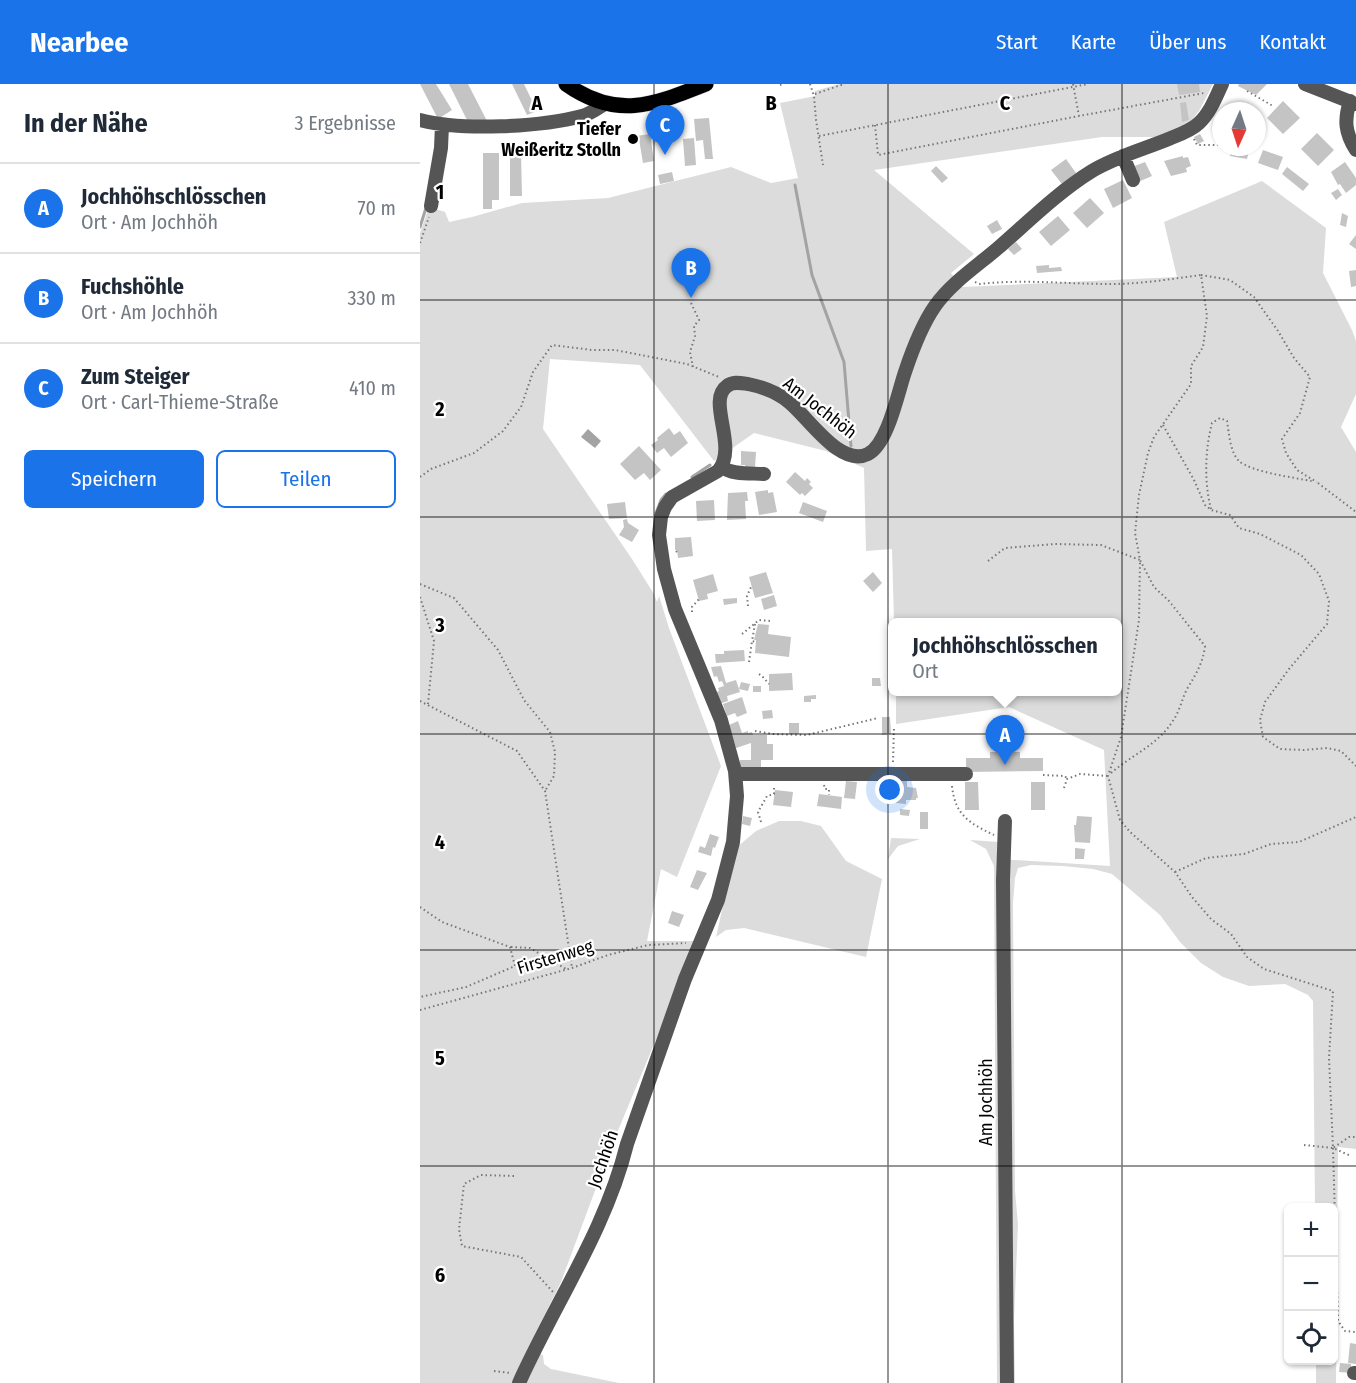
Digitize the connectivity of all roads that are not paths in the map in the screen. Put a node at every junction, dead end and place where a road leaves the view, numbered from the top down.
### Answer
1 (566, 84) edge
2 (706, 84) edge
3 (1222, 84) edge
4 (1305, 84) edge
5 (1353, 103) edge
6 (601, 106) junction
7 (431, 123) edge
8 (1356, 150) edge
9 (1123, 156) junction
10 (1133, 180) dead end
11 (431, 206) road end
12 (722, 467) junction
13 (764, 474) dead end
14 (736, 774) junction
15 (966, 774) dead end
16 (1005, 821) dead end
17 (515, 1378) edge
18 (1007, 1383) edge

1 - 6 main road
2 - 6 main road
3 - 9 street, Am Jochhöh
4 - 5 street
5 - 8 street
6 - 7 street
7 - 11 street
9 - 10 street
9 - 12 street, Am Jochhöh
12 - 13 street
12 - 14 street
14 - 15 street
14 - 17 street, Jochhöh
16 - 18 street, Am Jochhöh

